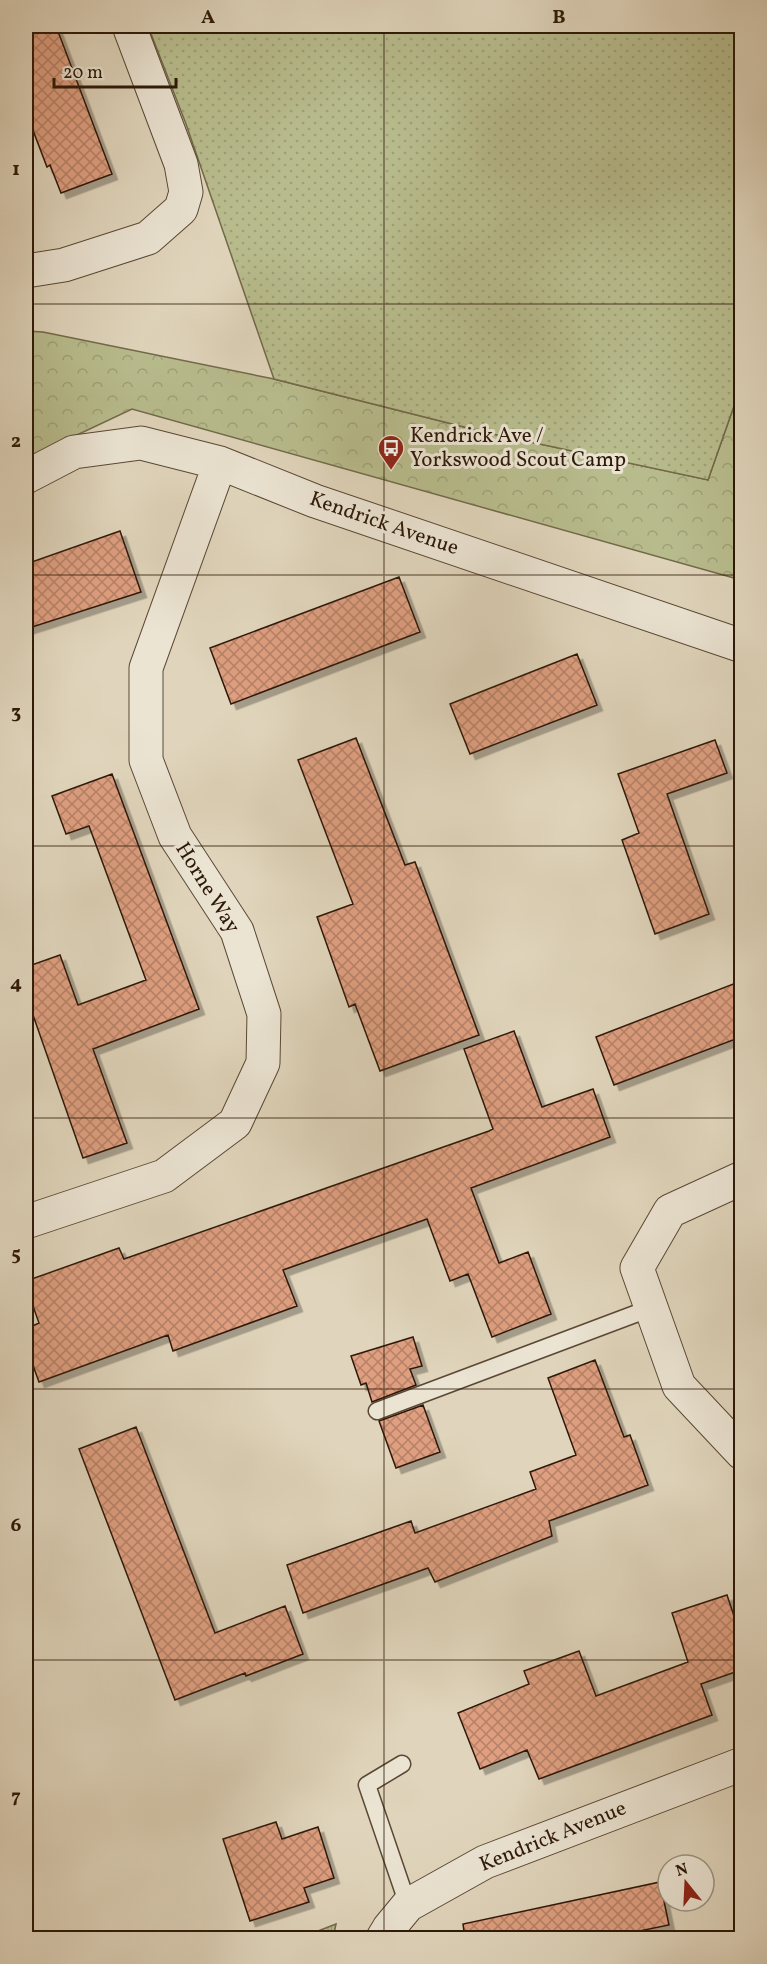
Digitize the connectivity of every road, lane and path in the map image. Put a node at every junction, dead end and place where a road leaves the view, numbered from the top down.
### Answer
1 (129, 26) edge
2 (26, 271) edge
3 (220, 464) junction
4 (26, 477) edge
5 (741, 646) edge
6 (741, 1178) edge
7 (26, 1222) edge
8 (651, 1308) junction
9 (377, 1411) dead end
10 (741, 1453) edge
11 (402, 1764) dead end
12 (741, 1764) edge
13 (408, 1905) junction
14 (383, 1938) edge

1 - 2 street
3 - 4 street, Kendrick Avenue
3 - 5 street, Kendrick Avenue
3 - 7 street, Horne Way
6 - 8 street
8 - 9 lane
8 - 10 street
11 - 13 lane
12 - 13 street, Kendrick Avenue
13 - 14 street, Kendrick Avenue

